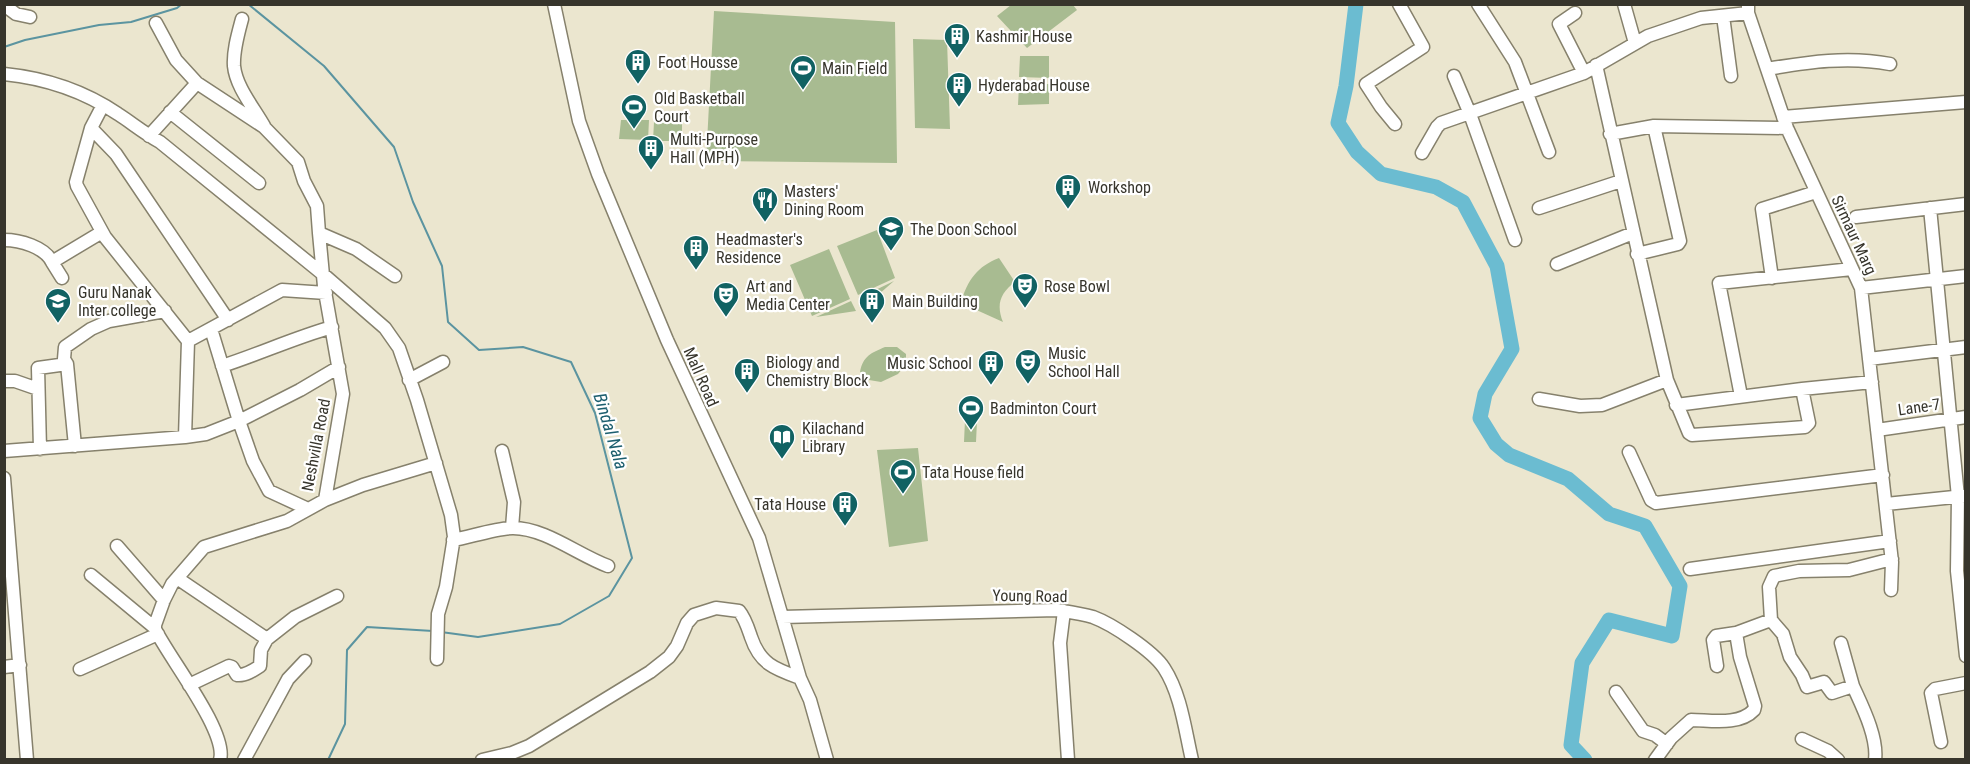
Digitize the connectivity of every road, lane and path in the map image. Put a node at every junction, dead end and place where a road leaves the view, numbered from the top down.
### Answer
1 (554, 4) edge
2 (1400, 4) edge
3 (1478, 4) edge
4 (1624, 4) edge
5 (1697, 4) edge
6 (4, 5) edge
7 (1748, 9) edge
8 (1575, 13) dead end
9 (1723, 16) junction
10 (30, 17) dead end
11 (1701, 18) junction
12 (242, 19) dead end
13 (156, 23) dead end
14 (1635, 43) junction
15 (1890, 64) dead end
16 (1596, 65) junction
17 (1767, 69) junction
18 (1584, 73) junction
19 (4, 74) edge
20 (1454, 76) dead end
21 (1731, 76) dead end
22 (197, 83) junction
23 (1527, 95) junction
24 (1965, 102) edge
25 (103, 105) junction
26 (170, 112) junction
27 (1470, 114) junction
28 (1785, 123) junction
29 (1395, 124) dead end
30 (1654, 126) junction
31 (264, 127) junction
32 (92, 128) junction
33 (1610, 134) junction
34 (149, 136) junction
35 (1549, 152) dead end
36 (1422, 153) dead end
37 (1621, 181) junction
38 (259, 183) dead end
39 (1816, 192) junction
40 (1965, 204) edge
41 (1539, 208) dead end
42 (1930, 208) junction
43 (1856, 217) dead end
44 (102, 232) junction
45 (319, 232) junction
46 (1633, 233) junction
47 (4, 240) edge
48 (1515, 240) dead end
49 (1637, 254) junction
50 (52, 262) junction
51 (1557, 264) dead end
52 (1852, 269) junction
53 (324, 275) junction
54 (395, 276) dead end
55 (1965, 276) edge
56 (62, 278) dead end
57 (1772, 278) junction
58 (1937, 279) junction
59 (1860, 288) junction
60 (326, 293) junction
61 (165, 311) junction
62 (228, 320) junction
63 (332, 327) junction
64 (211, 329) junction
65 (188, 342) junction
66 (1965, 347) edge
67 (1943, 350) junction
68 (1869, 359) junction
69 (443, 362) dead end
70 (67, 364) junction
71 (222, 366) junction
72 (339, 368) junction
73 (409, 380) junction
74 (4, 381) edge
75 (1667, 381) junction
76 (1872, 382) junction
77 (38, 389) junction
78 (1802, 389) junction
79 (1741, 396) junction
80 (1539, 399) dead end
81 (1677, 405) junction
82 (1965, 417) edge
83 (1952, 419) junction
84 (239, 421) junction
85 (1877, 430) junction
86 (185, 436) junction
87 (75, 446) junction
88 (40, 449) junction
89 (4, 451) edge
90 (502, 451) dead end
91 (1629, 453) dead end
92 (436, 463) junction
93 (1883, 475) junction
94 (4, 478) edge
95 (1962, 497) edge
96 (325, 500) junction
97 (1886, 504) junction
98 (308, 509) junction
99 (512, 528) junction
100 (453, 540) junction
101 (1890, 541) junction
102 (117, 546) dead end
103 (1892, 561) junction
104 (608, 566) dead end
105 (1690, 569) dead end
106 (1961, 570) edge
107 (91, 575) dead end
108 (177, 578) junction
109 (1891, 590) dead end
110 (337, 596) dead end
111 (164, 600) junction
112 (1064, 611) junction
113 (782, 617) junction
114 (1772, 620) junction
115 (156, 631) junction
116 (1736, 633) junction
117 (267, 639) junction
118 (1841, 643) dead end
119 (1965, 648) edge
120 (1965, 656) edge
121 (437, 659) dead end
122 (305, 661) dead end
123 (20, 665) junction
124 (1717, 666) dead end
125 (4, 667) edge
126 (80, 669) dead end
127 (800, 678) junction
128 (1965, 683) edge
129 (189, 685) junction
130 (1853, 686) junction
131 (1616, 692) dead end
132 (1802, 740) dead end
133 (1941, 742) dead end
134 (1667, 744) junction
135 (27, 759) edge
136 (220, 759) edge
137 (228, 759) edge
138 (244, 759) edge
139 (483, 759) edge
140 (827, 759) edge
141 (1068, 759) edge
142 (1192, 759) edge
143 (1655, 759) edge
144 (1838, 759) edge
145 (1875, 759) edge

1 - 113 street, Mall Road
2 - 29 street
3 - 23 street
4 - 14 street
5 - 11 street
6 - 10 street
7 - 9 street
7 - 17 street, Sirmaur Marg
8 - 18 street
9 - 11 street
9 - 21 street
11 - 14 street
12 - 31 street
13 - 22 street
14 - 16 street
15 - 17 street
16 - 18 street
16 - 33 street
17 - 28 street, Sirmaur Marg
18 - 23 street
19 - 25 street
20 - 27 street
22 - 26 street
22 - 31 street
23 - 27 street
23 - 35 street
24 - 28 street
25 - 32 street
25 - 34 street
26 - 34 street
26 - 38 street
27 - 36 street
27 - 48 street
28 - 30 street
28 - 39 street, Sirmaur Marg
30 - 33 street
30 - 49 street
31 - 45 street, Neshvilla Road
32 - 44 street
32 - 62 street
33 - 37 street
34 - 53 street
37 - 41 street
37 - 46 street
39 - 52 street, Sirmaur Marg
39 - 57 street
40 - 42 street
42 - 43 street
42 - 58 street
44 - 50 street
44 - 61 street
45 - 53 street, Neshvilla Road
45 - 54 street
46 - 49 street
46 - 51 street
47 - 50 street
49 - 75 street
50 - 56 street
52 - 57 street
52 - 59 street, Sirmaur Marg
53 - 60 street, Neshvilla Road
53 - 73 street
55 - 58 street
57 - 79 street
58 - 59 street
58 - 67 street
59 - 68 street, Sirmaur Marg
60 - 62 street
60 - 63 street, Neshvilla Road
61 - 65 street
61 - 70 street
62 - 64 street
63 - 71 street
63 - 72 street, Neshvilla Road
64 - 65 street
64 - 71 street
65 - 86 street
66 - 67 street
67 - 68 street
67 - 83 street
68 - 76 street, Sirmaur Marg
69 - 73 street
70 - 77 street
70 - 87 street
71 - 84 street
72 - 84 street
72 - 96 street, Neshvilla Road
73 - 92 street
74 - 77 street
75 - 80 street
75 - 81 street
76 - 78 street
76 - 85 street, Sirmaur Marg
77 - 88 street
78 - 79 street
78 - 81 street
79 - 81 street
82 - 83 street, Lane-7
83 - 85 street, Lane-7
83 - 95 street
84 - 86 street
84 - 98 street
85 - 93 street, Sirmaur Marg
86 - 87 street
87 - 88 street
88 - 89 street
90 - 99 street
91 - 93 street
92 - 96 street
92 - 100 street
93 - 97 street, Sirmaur Marg
94 - 123 street
95 - 97 street
95 - 106 street
96 - 98 street, Neshvilla Road
97 - 101 street, Sirmaur Marg
98 - 108 street, Neshvilla Road
99 - 100 street
99 - 104 street
100 - 121 street
101 - 103 street, Sirmaur Marg
101 - 105 street
102 - 111 street
103 - 109 street, Sirmaur Marg
103 - 114 street
106 - 119 street
107 - 115 street
108 - 111 street, Neshvilla Road
108 - 117 street
110 - 117 street
111 - 115 street, Neshvilla Road
112 - 113 street, Young Road
112 - 141 street
112 - 142 street, Young Road
113 - 127 street, Mall Road
114 - 116 street
114 - 130 street
115 - 126 street
115 - 129 street
116 - 124 street
116 - 134 street
117 - 129 street
118 - 130 street
119 - 120 street
122 - 138 street
123 - 125 street
123 - 135 street
127 - 139 street
127 - 140 street, Mall Road
128 - 133 street
129 - 136 street
130 - 145 street
131 - 134 street
132 - 144 street
134 - 143 street
136 - 137 street

